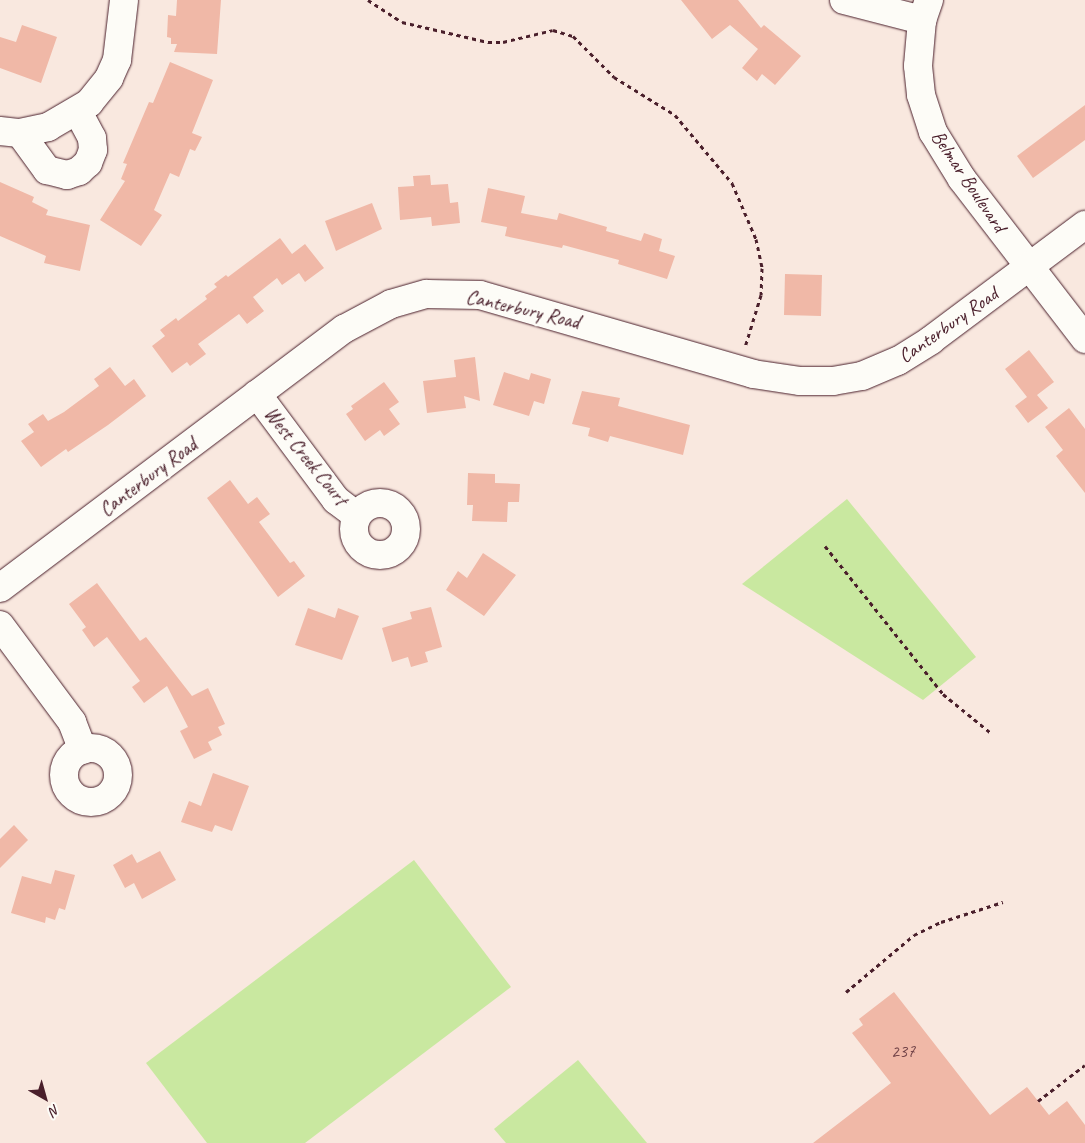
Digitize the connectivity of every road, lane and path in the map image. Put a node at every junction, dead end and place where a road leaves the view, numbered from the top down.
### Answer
1 (124, 0) edge
2 (368, 0) edge
3 (844, 0) edge
4 (925, 10) edge
5 (78, 112) junction
6 (10, 132) edge
7 (1085, 225) edge
8 (1029, 267) junction
9 (1085, 339) edge
10 (744, 351) dead end
11 (257, 394) junction
12 (357, 516) dead end
13 (825, 546) dead end
14 (0, 588) edge
15 (0, 625) edge
16 (991, 733) dead end
17 (83, 750) dead end
18 (1003, 902) dead end
19 (846, 992) dead end
20 (1085, 1065) edge
21 (1038, 1101) dead end

1 - 5 street
2 - 10 path
3 - 4 street
4 - 8 street, Belmar Boulevard
5 - 6 street
5 - 6 street
7 - 8 street, Canterbury Road
8 - 9 street, Belmar Boulevard
8 - 11 street, Canterbury Road
11 - 12 street, West Creek Court
11 - 14 street, Canterbury Road
13 - 16 path
15 - 17 street
18 - 19 path
20 - 21 path

